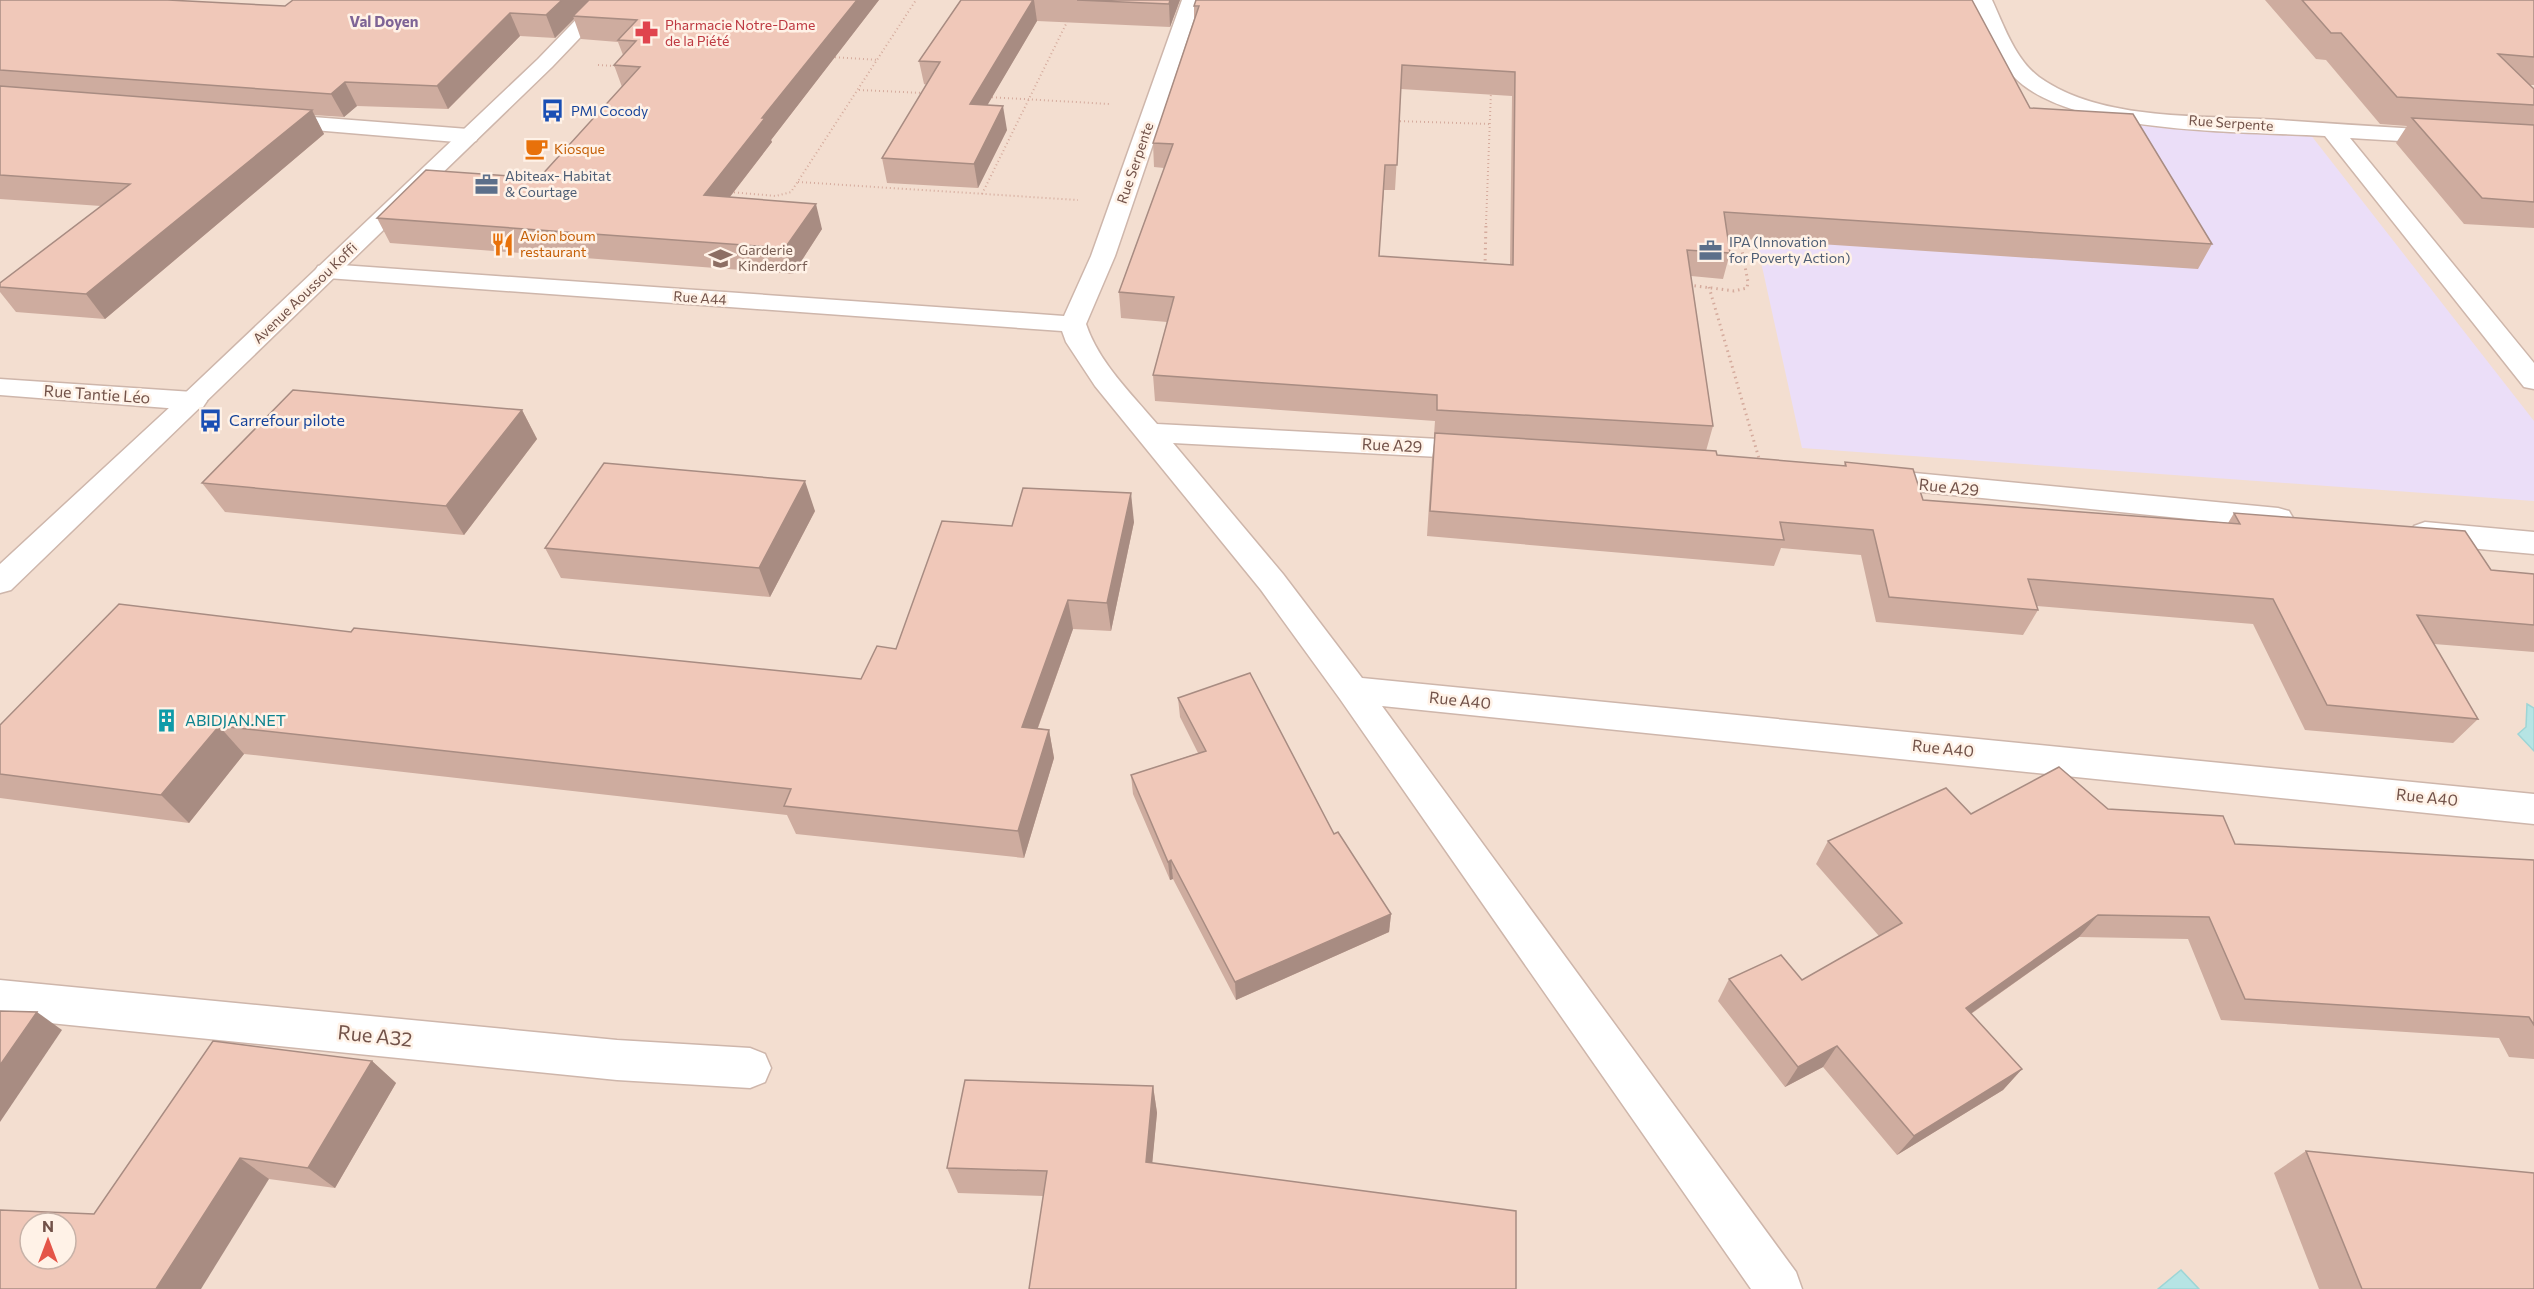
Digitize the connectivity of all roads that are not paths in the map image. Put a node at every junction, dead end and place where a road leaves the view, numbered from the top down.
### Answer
1 (606, 0) edge
2 (1192, 0) edge
3 (1982, 0) edge
4 (256, 120) edge
5 (2332, 130) junction
6 (468, 136) junction
7 (2534, 142) edge
8 (327, 271) junction
9 (1073, 324) junction
10 (2534, 381) edge
11 (0, 387) edge
12 (193, 401) junction
13 (1146, 433) junction
14 (1501, 452) edge
15 (1845, 477) edge
16 (2308, 521) edge
17 (2403, 530) edge
18 (2534, 543) edge
19 (0, 582) edge
20 (1352, 690) junction
21 (2534, 809) edge
22 (0, 999) edge
23 (750, 1068) dead end
24 (1779, 1289) edge

1 - 6 street, Avenue Aoussou Koffi
2 - 9 street, Rue Serpente
3 - 5 street, Rue Serpente
4 - 6 street
5 - 7 street, Rue Serpente
5 - 10 street
6 - 8 street, Avenue Aoussou Koffi
8 - 9 street, Rue A44
8 - 12 street, Avenue Aoussou Koffi
9 - 13 street
11 - 12 street, Rue Tantie Léo
12 - 19 street, Avenue Aoussou Koffi
13 - 14 street, Rue A29
13 - 20 street
15 - 16 street, Rue A29
17 - 18 street
20 - 21 street, Rue A40
20 - 24 street
22 - 23 street, Rue A32

